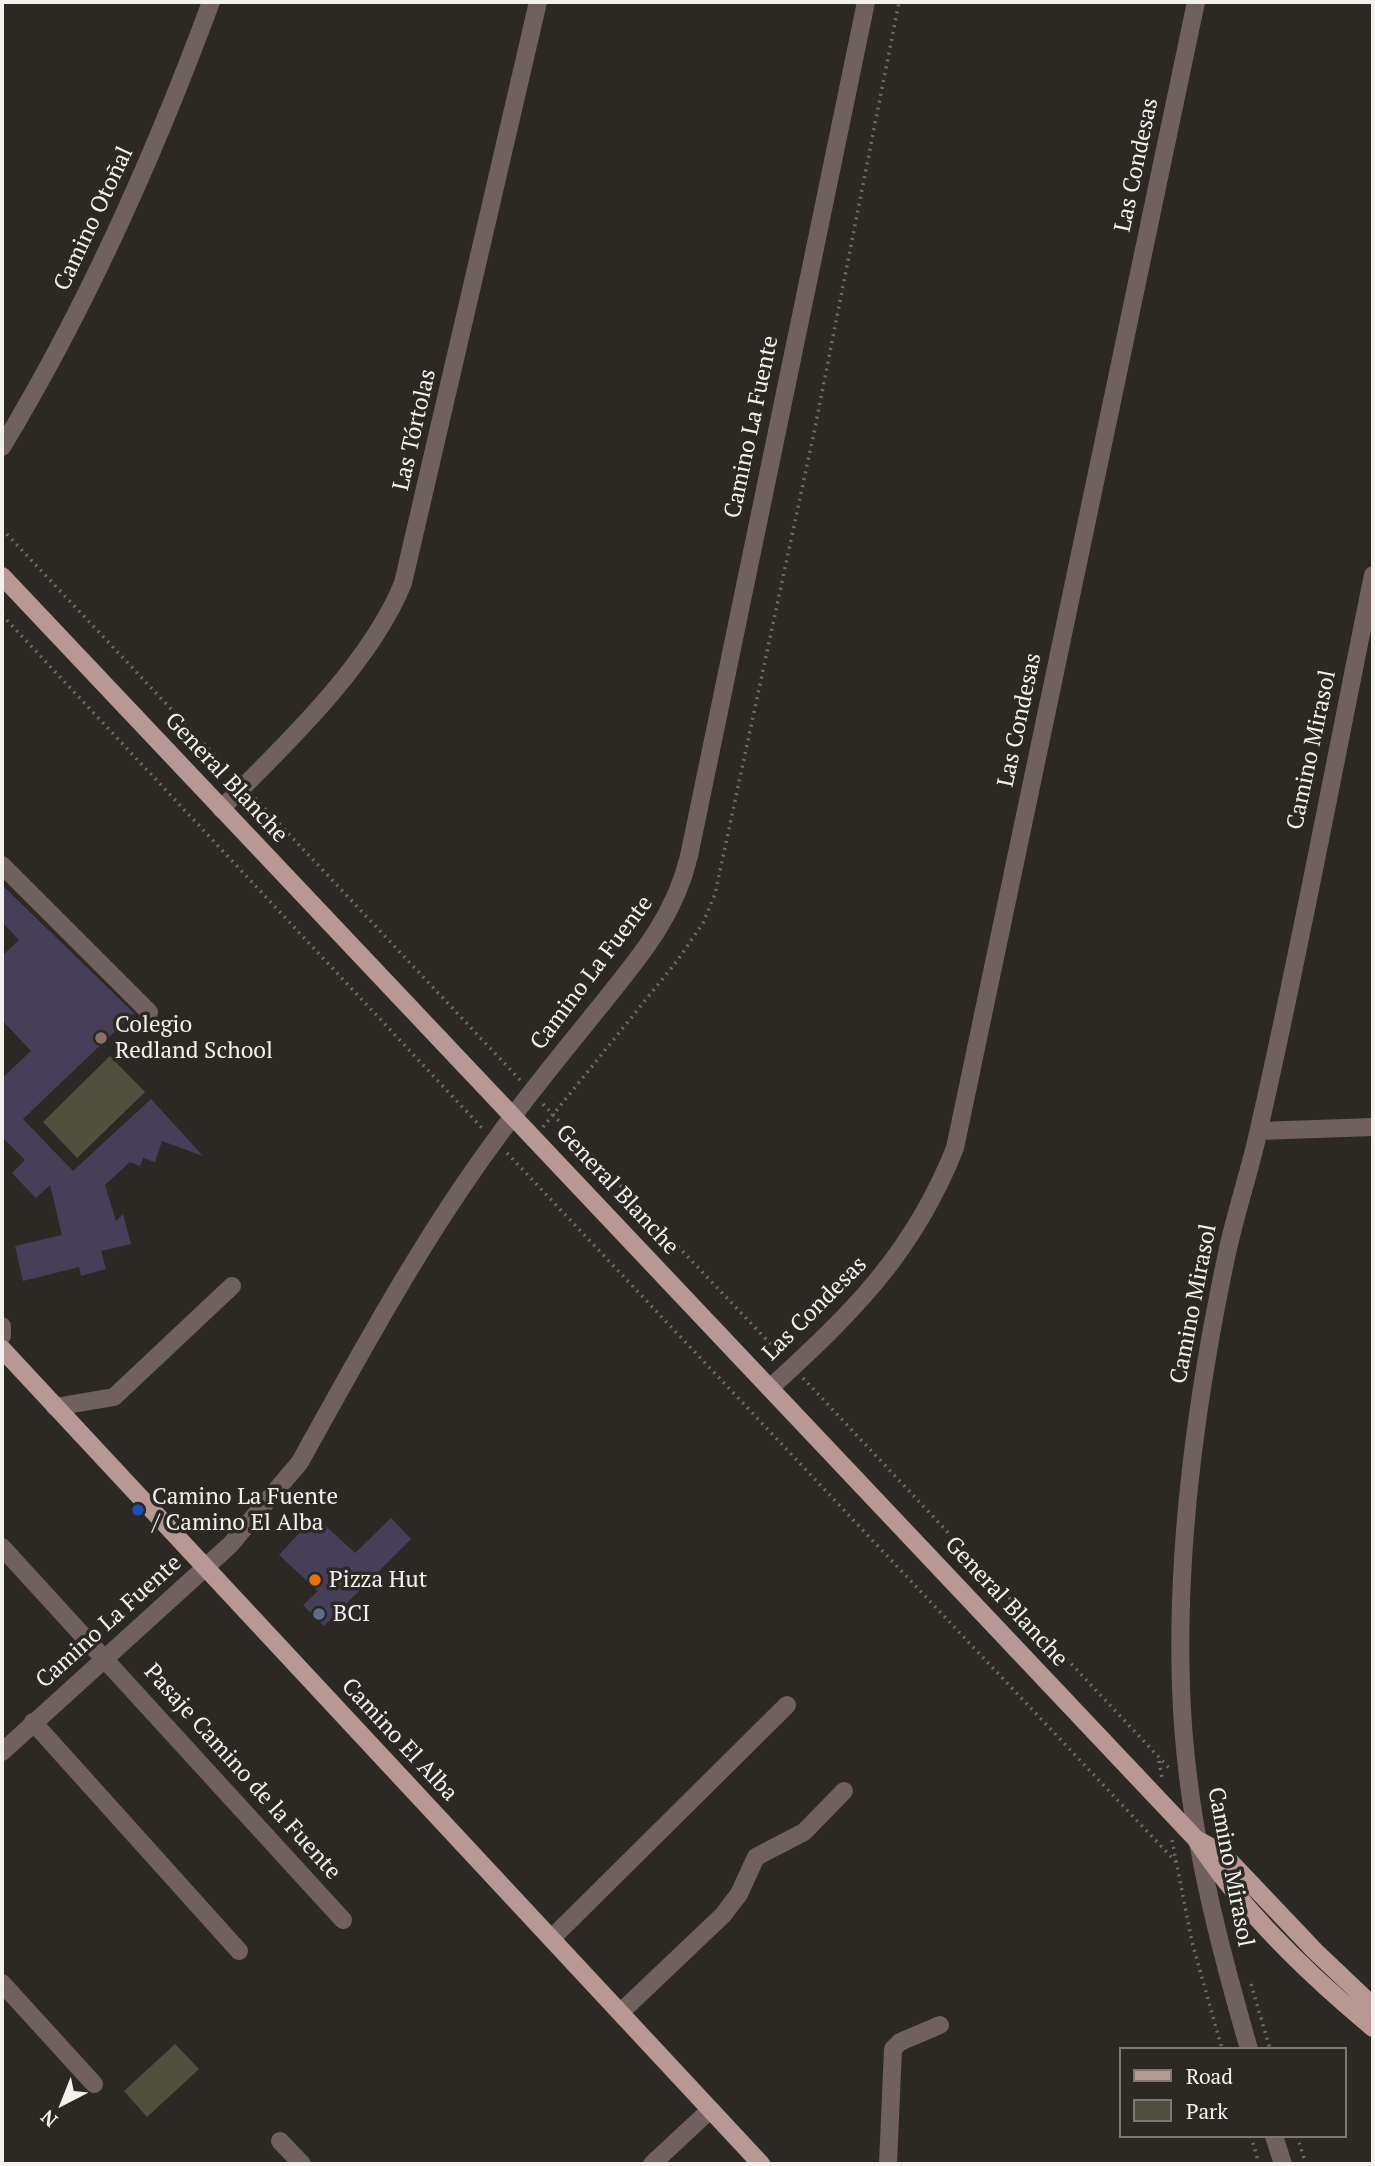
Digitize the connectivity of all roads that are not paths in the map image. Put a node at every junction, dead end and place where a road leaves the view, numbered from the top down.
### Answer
1 (211, 2) edge
2 (538, 2) edge
3 (866, 2) edge
4 (1196, 2) edge
5 (2, 447) edge
6 (1373, 575) edge
7 (2, 576) edge
8 (221, 809) junction
9 (2, 865) edge
10 (149, 1012) dead end
11 (513, 1115) junction
12 (1373, 1127) edge
13 (1259, 1131) junction
14 (232, 1286) dead end
15 (2, 1326) edge
16 (2, 1336) edge
17 (2, 1349) edge
18 (770, 1388) junction
19 (55, 1407) junction
20 (2, 1547) edge
21 (205, 1569) junction
22 (105, 1656) junction
23 (787, 1705) dead end
24 (33, 1722) junction
25 (2, 1752) edge
26 (844, 1790) dead end
27 (1195, 1839) junction
28 (343, 1920) dead end
29 (552, 1938) junction
30 (239, 1951) dead end
31 (2, 1983) edge
32 (1373, 2006) edge
33 (621, 2012) junction
34 (940, 2025) dead end
35 (1373, 2028) edge
36 (1247, 2047) edge
37 (94, 2084) dead end
38 (710, 2110) junction
39 (1275, 2138) edge
40 (281, 2141) dead end
41 (302, 2164) edge
42 (652, 2164) edge
43 (761, 2164) edge
44 (888, 2164) edge
45 (1283, 2164) edge

1 - 5 street, Camino Otoñal
2 - 8 street, Las Tórtolas
3 - 11 street, Camino La Fuente
4 - 18 street, Las Condesas
6 - 13 street, Camino Mirasol
7 - 8 main road, General Blanche
8 - 11 main road, General Blanche
9 - 10 street
11 - 18 main road, General Blanche
11 - 21 street, Camino La Fuente
12 - 13 street
13 - 27 street, Camino Mirasol
14 - 19 street
15 - 16 street
17 - 19 main road, Camino El Alba
18 - 27 main road, General Blanche
19 - 21 main road, Camino El Alba
20 - 22 street, Pasaje Camino de la Fuente
21 - 22 street, Camino La Fuente
21 - 29 main road, Camino El Alba
22 - 24 street, Camino La Fuente
22 - 28 street, Pasaje Camino de la Fuente
23 - 29 street
24 - 25 street, Camino La Fuente
24 - 30 street
26 - 33 street
27 - 32 main road, General Blanche
27 - 35 main road, General Blanche
27 - 36 street, Camino Mirasol
29 - 33 main road, Camino El Alba
31 - 37 street
33 - 38 main road, Camino El Alba
34 - 44 street
38 - 42 street
38 - 43 main road, Camino El Alba
39 - 45 street
40 - 41 street

